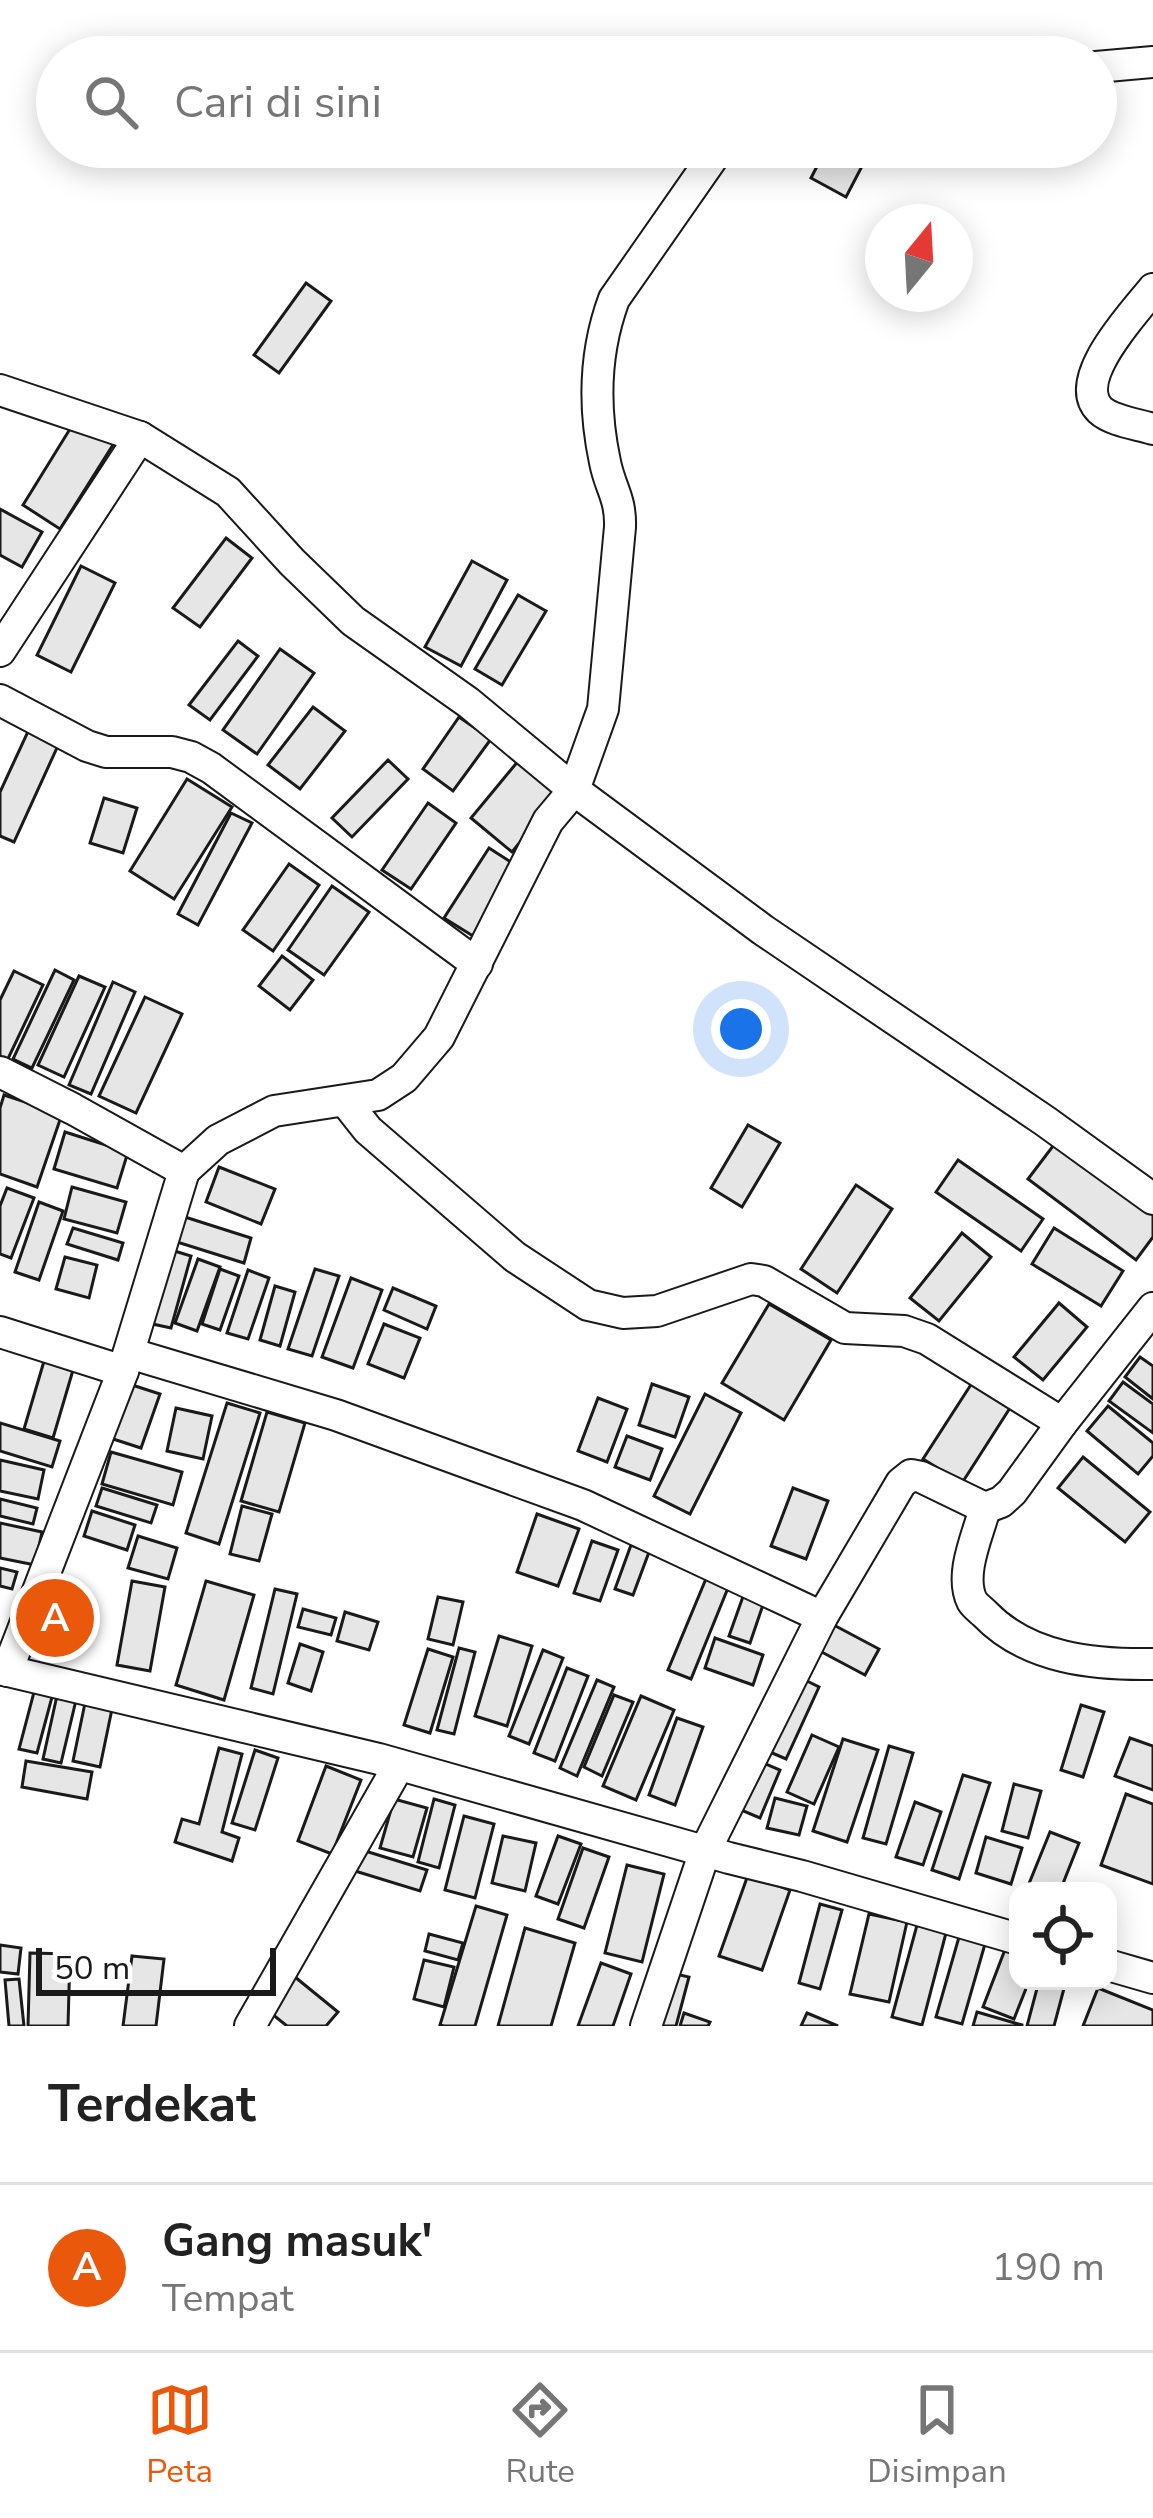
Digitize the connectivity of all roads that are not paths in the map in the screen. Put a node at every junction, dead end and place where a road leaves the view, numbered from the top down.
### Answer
1 (1153, 62) edge
2 (1117, 65) edge
3 (705, 168) edge
4 (1153, 289) edge
5 (0, 390) edge
6 (1153, 429) edge
7 (140, 437) junction
8 (0, 651) edge
9 (0, 700) edge
10 (574, 790) junction
11 (477, 964) junction
12 (0, 1072) edge
13 (346, 1101) junction
14 (184, 1171) junction
15 (1153, 1199) edge
16 (1153, 1308) edge
17 (0, 1332) edge
18 (126, 1362) junction
19 (1062, 1423) junction
20 (985, 1508) junction
21 (822, 1617) junction
22 (1153, 1664) edge
23 (3, 1670) edge
24 (399, 1765) junction
25 (705, 1851) junction
26 (1009, 1936) edge
27 (1117, 1968) edge
28 (1153, 1978) edge
29 (250, 2026) edge
30 (646, 2026) edge

1 - 2 street
3 - 10 street
4 - 6 street
5 - 7 street
7 - 8 street
7 - 10 street
9 - 11 street
10 - 11 street
10 - 15 street
11 - 13 street
12 - 14 street
13 - 14 street
13 - 19 street
14 - 18 street
16 - 19 street
17 - 18 street
18 - 21 street
18 - 23 street
19 - 20 street
20 - 21 street
20 - 22 street
21 - 25 street
23 - 24 street
24 - 25 street
24 - 29 street
25 - 26 street
25 - 30 street
27 - 28 street

